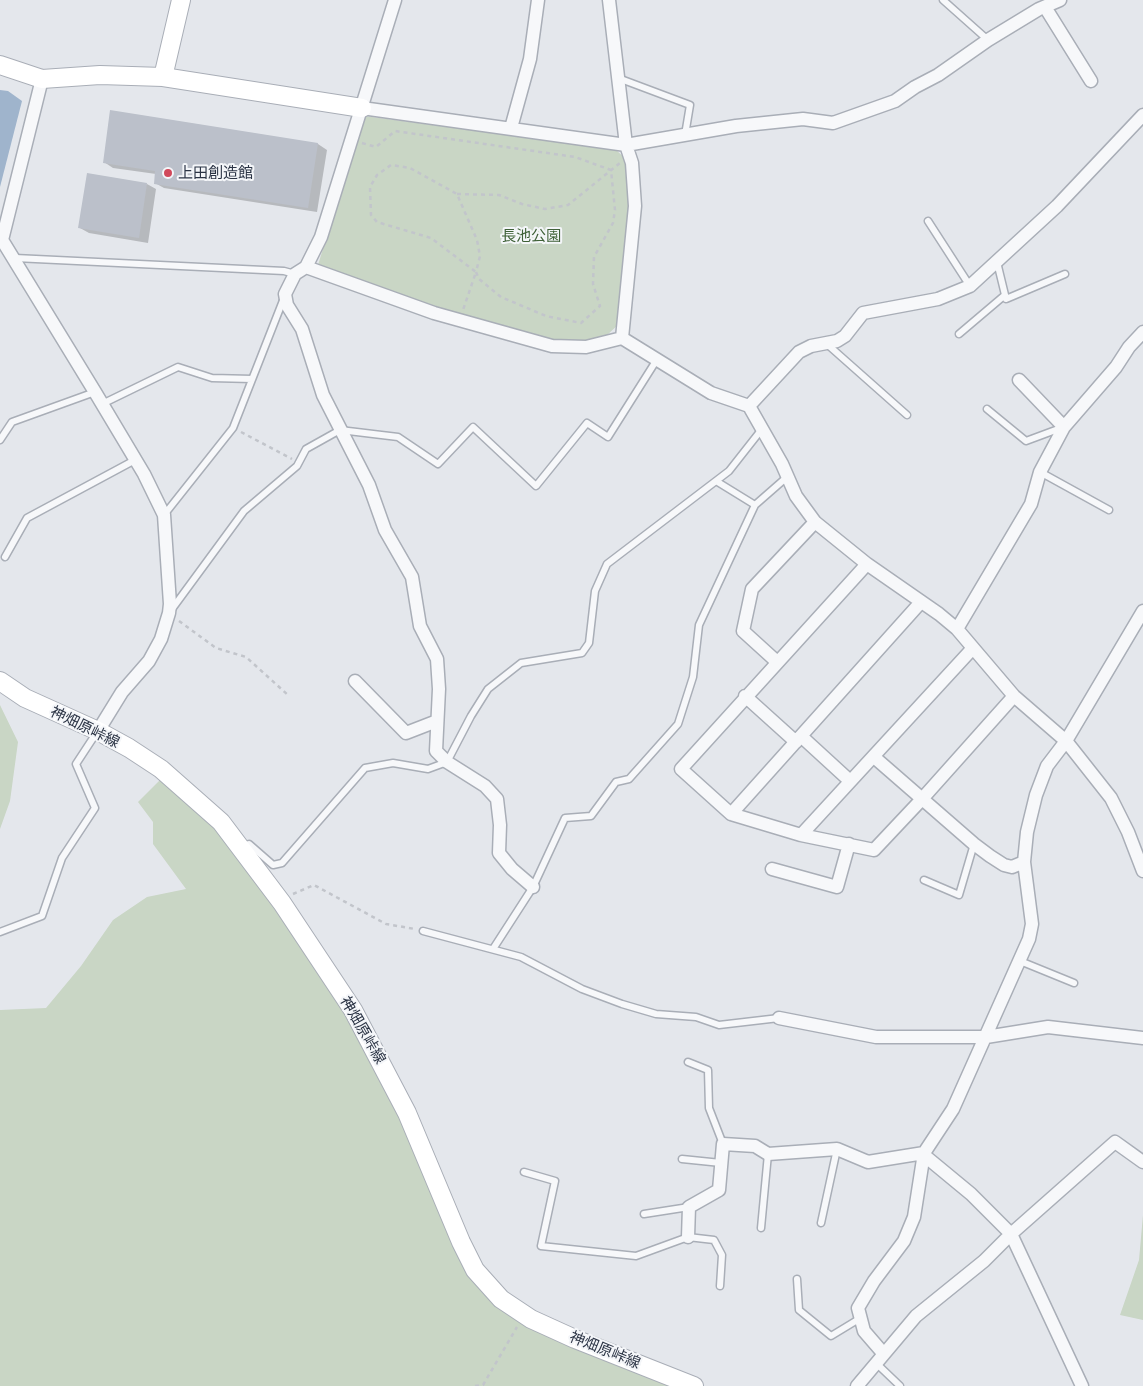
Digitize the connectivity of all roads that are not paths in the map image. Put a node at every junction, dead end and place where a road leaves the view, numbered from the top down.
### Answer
1 (181, 0) edge
2 (395, 0) edge
3 (538, 0) edge
4 (609, 0) edge
5 (943, 0) edge
6 (1060, 0) edge
7 (1044, 7) junction
8 (988, 40) junction
9 (0, 65) edge
10 (163, 77) junction
11 (617, 78) junction
12 (42, 79) junction
13 (1091, 81) dead end
14 (362, 108) junction
15 (1143, 115) edge
16 (511, 128) junction
17 (685, 135) junction
18 (626, 145) junction
19 (928, 221) dead end
20 (1, 241) edge
21 (15, 258) junction
22 (997, 262) junction
23 (301, 270) junction
24 (1065, 274) dead end
25 (970, 286) junction
26 (285, 294) junction
27 (1005, 295) junction
28 (1143, 332) edge
29 (959, 334) dead end
30 (622, 338) junction
31 (828, 344) junction
32 (656, 361) junction
33 (252, 379) junction
34 (1019, 380) dead end
35 (95, 392) junction
36 (102, 404) junction
37 (749, 406) junction
38 (987, 410) dead end
39 (907, 415) dead end
40 (1064, 427) junction
41 (763, 428) junction
42 (340, 430) junction
43 (0, 440) edge
44 (136, 460) junction
45 (1040, 472) junction
46 (787, 477) junction
47 (716, 481) junction
48 (755, 505) junction
49 (1109, 510) dead end
50 (164, 515) junction
51 (815, 522) junction
52 (5, 557) dead end
53 (867, 564) junction
54 (921, 602) junction
55 (1143, 611) edge
56 (169, 613) junction
57 (957, 629) junction
58 (972, 648) junction
59 (776, 662) junction
60 (0, 681) edge
61 (355, 681) dead end
62 (744, 696) junction
63 (1014, 696) junction
64 (437, 721) junction
65 (98, 731) junction
66 (799, 739) junction
67 (1066, 741) junction
68 (874, 757) junction
69 (447, 762) junction
70 (850, 781) junction
71 (922, 800) junction
72 (731, 814) junction
73 (802, 835) junction
74 (849, 844) junction
75 (974, 844) junction
76 (241, 849) junction
77 (1024, 862) junction
78 (772, 869) dead end
79 (1143, 870) edge
80 (924, 880) dead end
81 (533, 887) junction
82 (423, 931) road end
83 (0, 932) edge
84 (493, 949) junction
85 (1020, 961) junction
86 (1074, 984) dead end
87 (780, 1018) joint
88 (986, 1037) junction
89 (1143, 1038) edge
90 (688, 1062) dead end
91 (723, 1144) junction
92 (837, 1149) junction
93 (768, 1154) junction
94 (925, 1155) junction
95 (682, 1159) dead end
96 (1143, 1162) edge
97 (722, 1163) junction
98 (524, 1172) dead end
99 (689, 1207) junction
100 (644, 1214) dead end
101 (821, 1224) dead end
102 (761, 1228) dead end
103 (1011, 1234) junction
104 (688, 1236) junction
105 (797, 1279) dead end
106 (720, 1286) dead end
107 (859, 1319) junction
108 (879, 1358) junction
109 (694, 1386) edge
110 (857, 1386) edge
111 (900, 1386) edge
112 (1082, 1386) edge

1 - 10 street
2 - 14 street
3 - 16 street
4 - 11 street
5 - 8 lane
6 - 7 street
7 - 8 street
7 - 13 street
8 - 17 street
9 - 12 street
10 - 12 street
10 - 14 street
11 - 17 lane
11 - 18 street
12 - 20 street
14 - 16 street
14 - 23 street
15 - 22 street
16 - 18 street
17 - 18 street
18 - 30 street
19 - 25 lane
20 - 21 street
21 - 23 lane
21 - 35 street
22 - 25 street
22 - 27 lane
23 - 26 street
23 - 30 street
24 - 27 lane
25 - 31 street
26 - 33 lane
26 - 42 street
27 - 29 lane
28 - 40 street
30 - 32 street
31 - 37 street
31 - 39 lane
32 - 37 street
32 - 42 lane
33 - 36 lane
33 - 50 lane
34 - 40 street
35 - 36 street
35 - 43 lane
36 - 44 street
37 - 41 street
38 - 40 lane
40 - 45 street
41 - 46 street
41 - 47 lane
42 - 56 lane
42 - 64 street
44 - 50 street
44 - 52 lane
45 - 49 lane
45 - 57 street
46 - 48 lane
46 - 51 street
47 - 48 lane
47 - 69 lane
48 - 81 lane
50 - 56 street
51 - 53 street
51 - 59 street
53 - 54 street
53 - 59 street
54 - 57 street
54 - 66 street
55 - 67 street
56 - 65 street
57 - 58 street
58 - 63 street
58 - 68 street
59 - 62 street
60 - 65 street, 神畑原峠線
61 - 64 street
62 - 66 street
62 - 72 street
63 - 67 street
63 - 71 street
64 - 69 street
65 - 76 street, 神畑原峠線
65 - 83 lane
66 - 70 street
66 - 72 street
67 - 77 street
67 - 79 street
68 - 70 street
68 - 71 street
69 - 76 lane
69 - 81 street
70 - 73 street
71 - 74 street
71 - 75 street
72 - 73 street
73 - 74 street
74 - 78 street
75 - 77 street
75 - 80 lane
76 - 109 street, 神畑原峠線
77 - 85 street
81 - 84 lane
82 - 84 lane
84 - 87 lane
85 - 86 lane
85 - 88 street
87 - 88 street
88 - 89 street
88 - 94 street
90 - 91 lane
91 - 93 street
91 - 97 street
92 - 93 street
92 - 94 street
92 - 101 lane
93 - 102 lane
94 - 103 street
94 - 107 street
95 - 97 lane
96 - 103 street
97 - 99 street
98 - 104 lane
99 - 100 lane
99 - 104 street
103 - 108 street
103 - 112 street
104 - 106 lane
105 - 107 lane
107 - 108 street
108 - 110 street
108 - 111 lane

